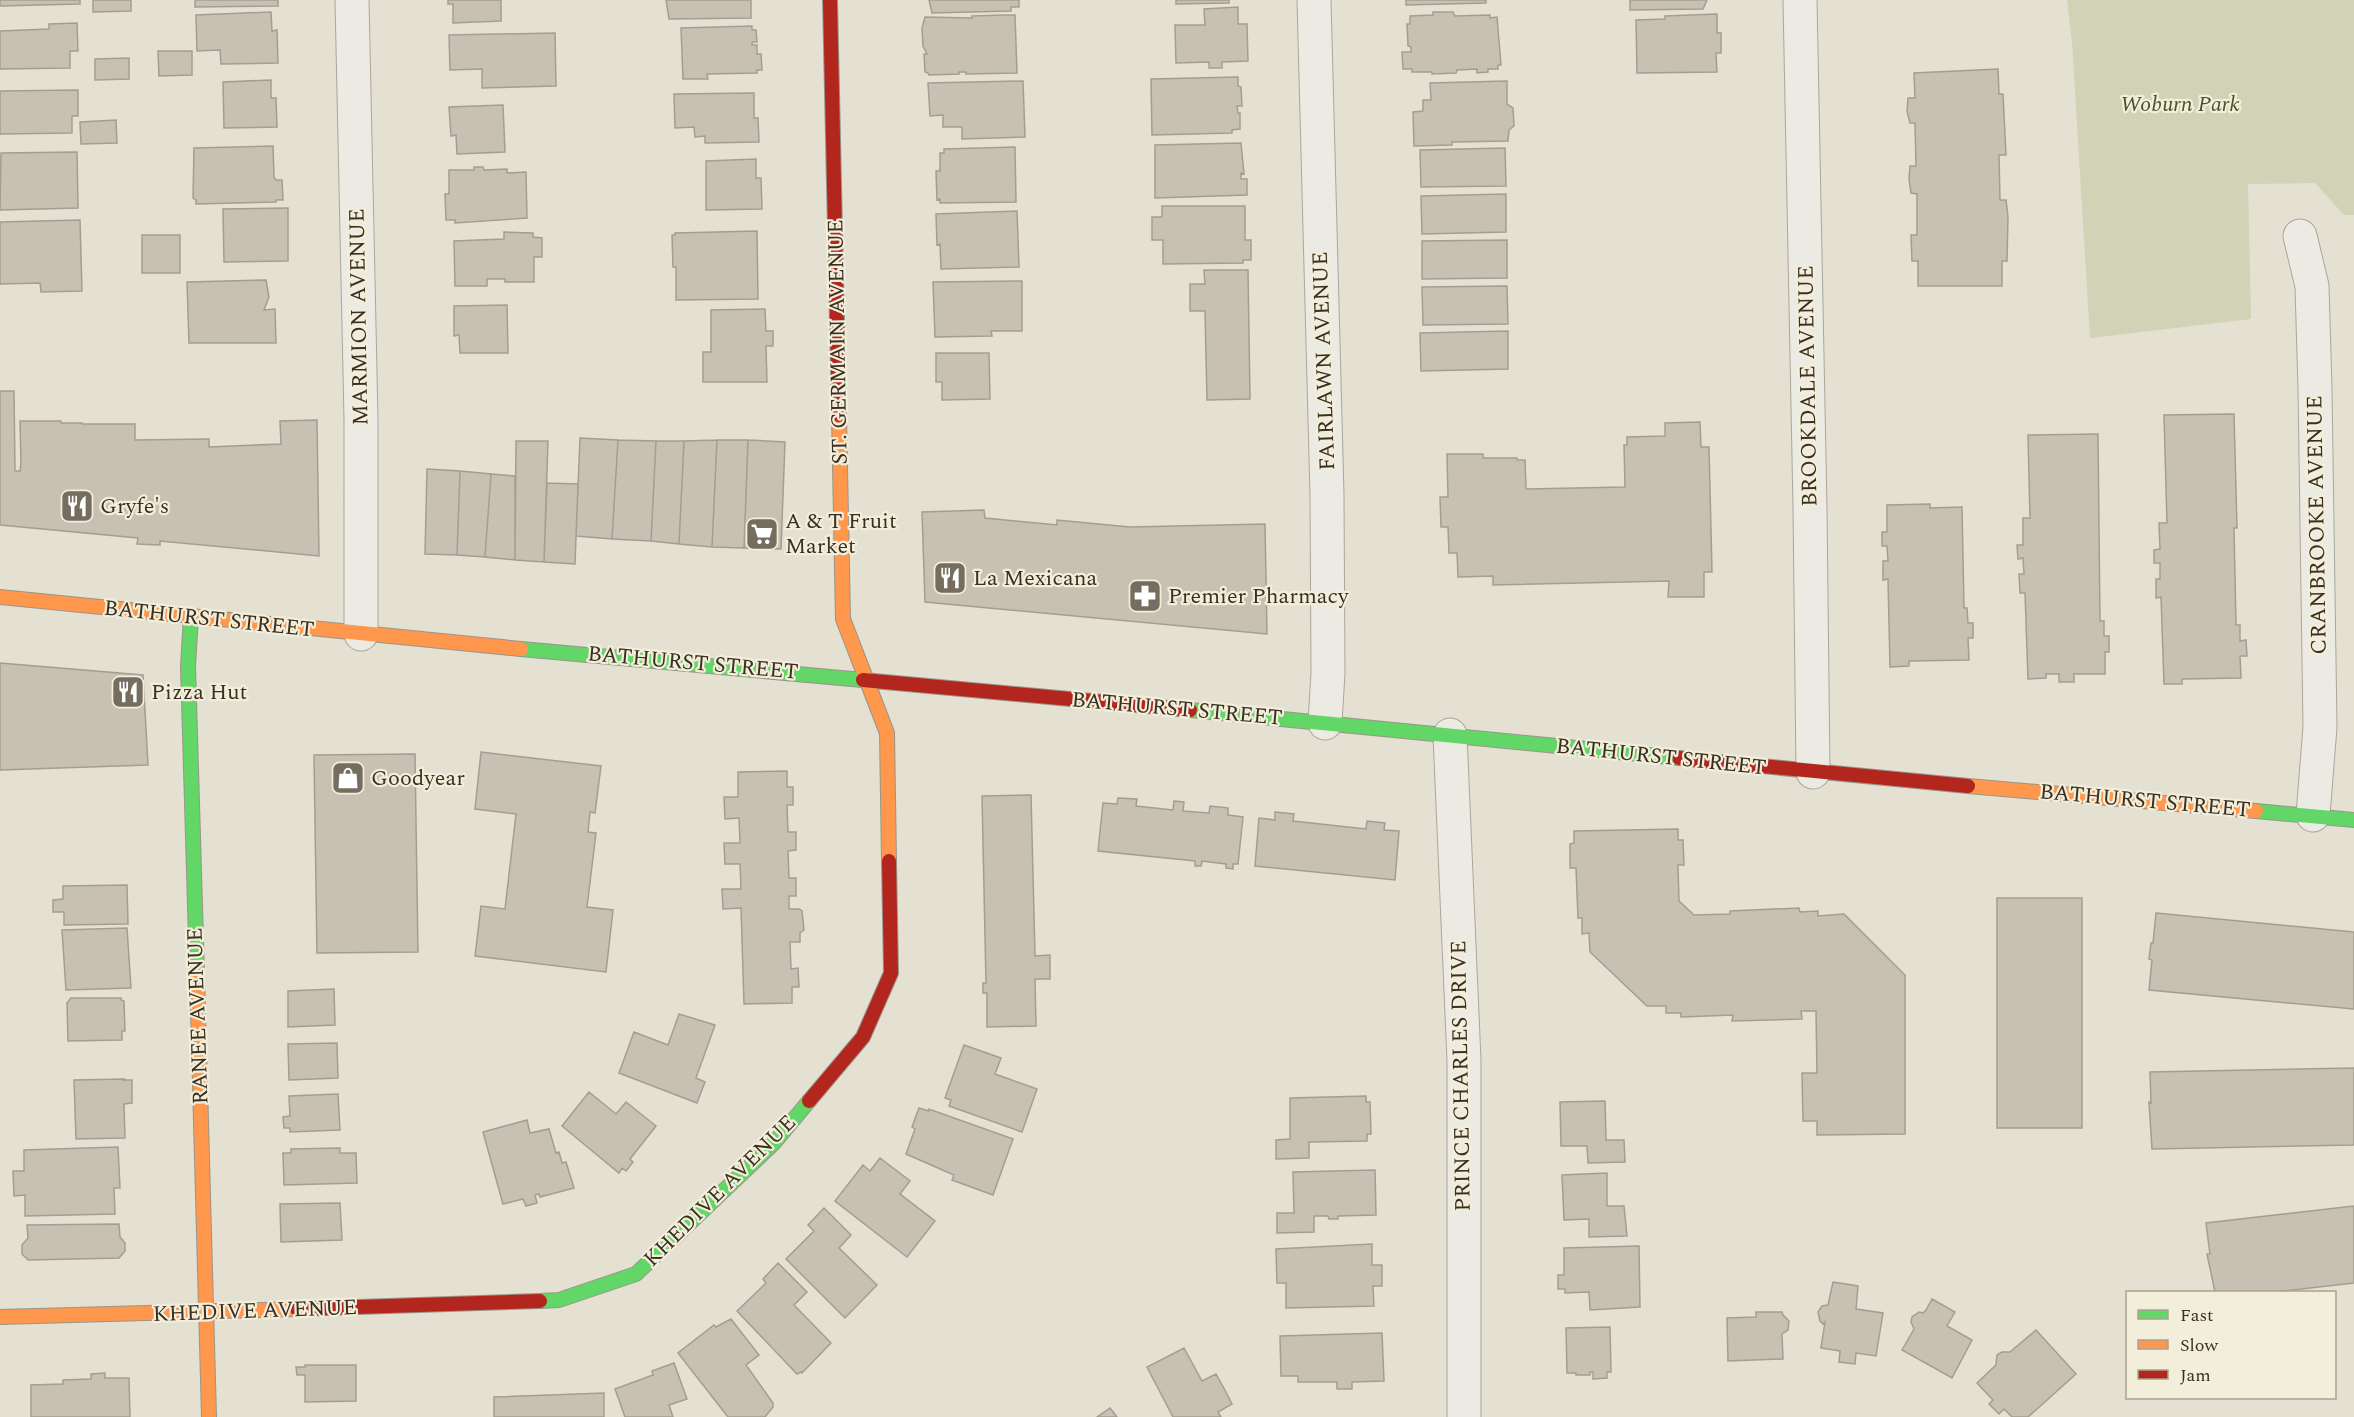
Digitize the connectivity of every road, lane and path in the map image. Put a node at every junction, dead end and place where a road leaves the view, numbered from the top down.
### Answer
1 (352, 0) edge
2 (830, 0) edge
3 (1314, 0) edge
4 (1800, 0) edge
5 (2300, 236) dead end
6 (0, 597) edge
7 (191, 616) junction
8 (361, 634) junction
9 (867, 679) junction
10 (1325, 723) junction
11 (1450, 735) junction
12 (1813, 772) junction
13 (2313, 815) junction
14 (2354, 820) edge
15 (206, 1312) junction
16 (0, 1317) edge
17 (209, 1417) edge
18 (1464, 1417) edge

1 - 8 street, MARMION AVENUE
2 - 9 street, ST. GERMAIN AVENUE
3 - 10 street, FAIRLAWN AVENUE
4 - 12 street, BROOKDALE AVENUE
5 - 13 street, CRANBROOKE AVENUE
6 - 7 street, BATHURST STREET
7 - 8 street, BATHURST STREET
7 - 15 street, RANEE AVENUE
8 - 9 street, BATHURST STREET
9 - 10 street, BATHURST STREET
9 - 15 street, KHEDIVE AVENUE
10 - 11 street, BATHURST STREET
11 - 12 street, BATHURST STREET
11 - 18 street, PRINCE CHARLES DRIVE
12 - 13 street, BATHURST STREET
13 - 14 street, BATHURST STREET
15 - 16 street, KHEDIVE AVENUE
15 - 17 street, RANEE AVENUE

